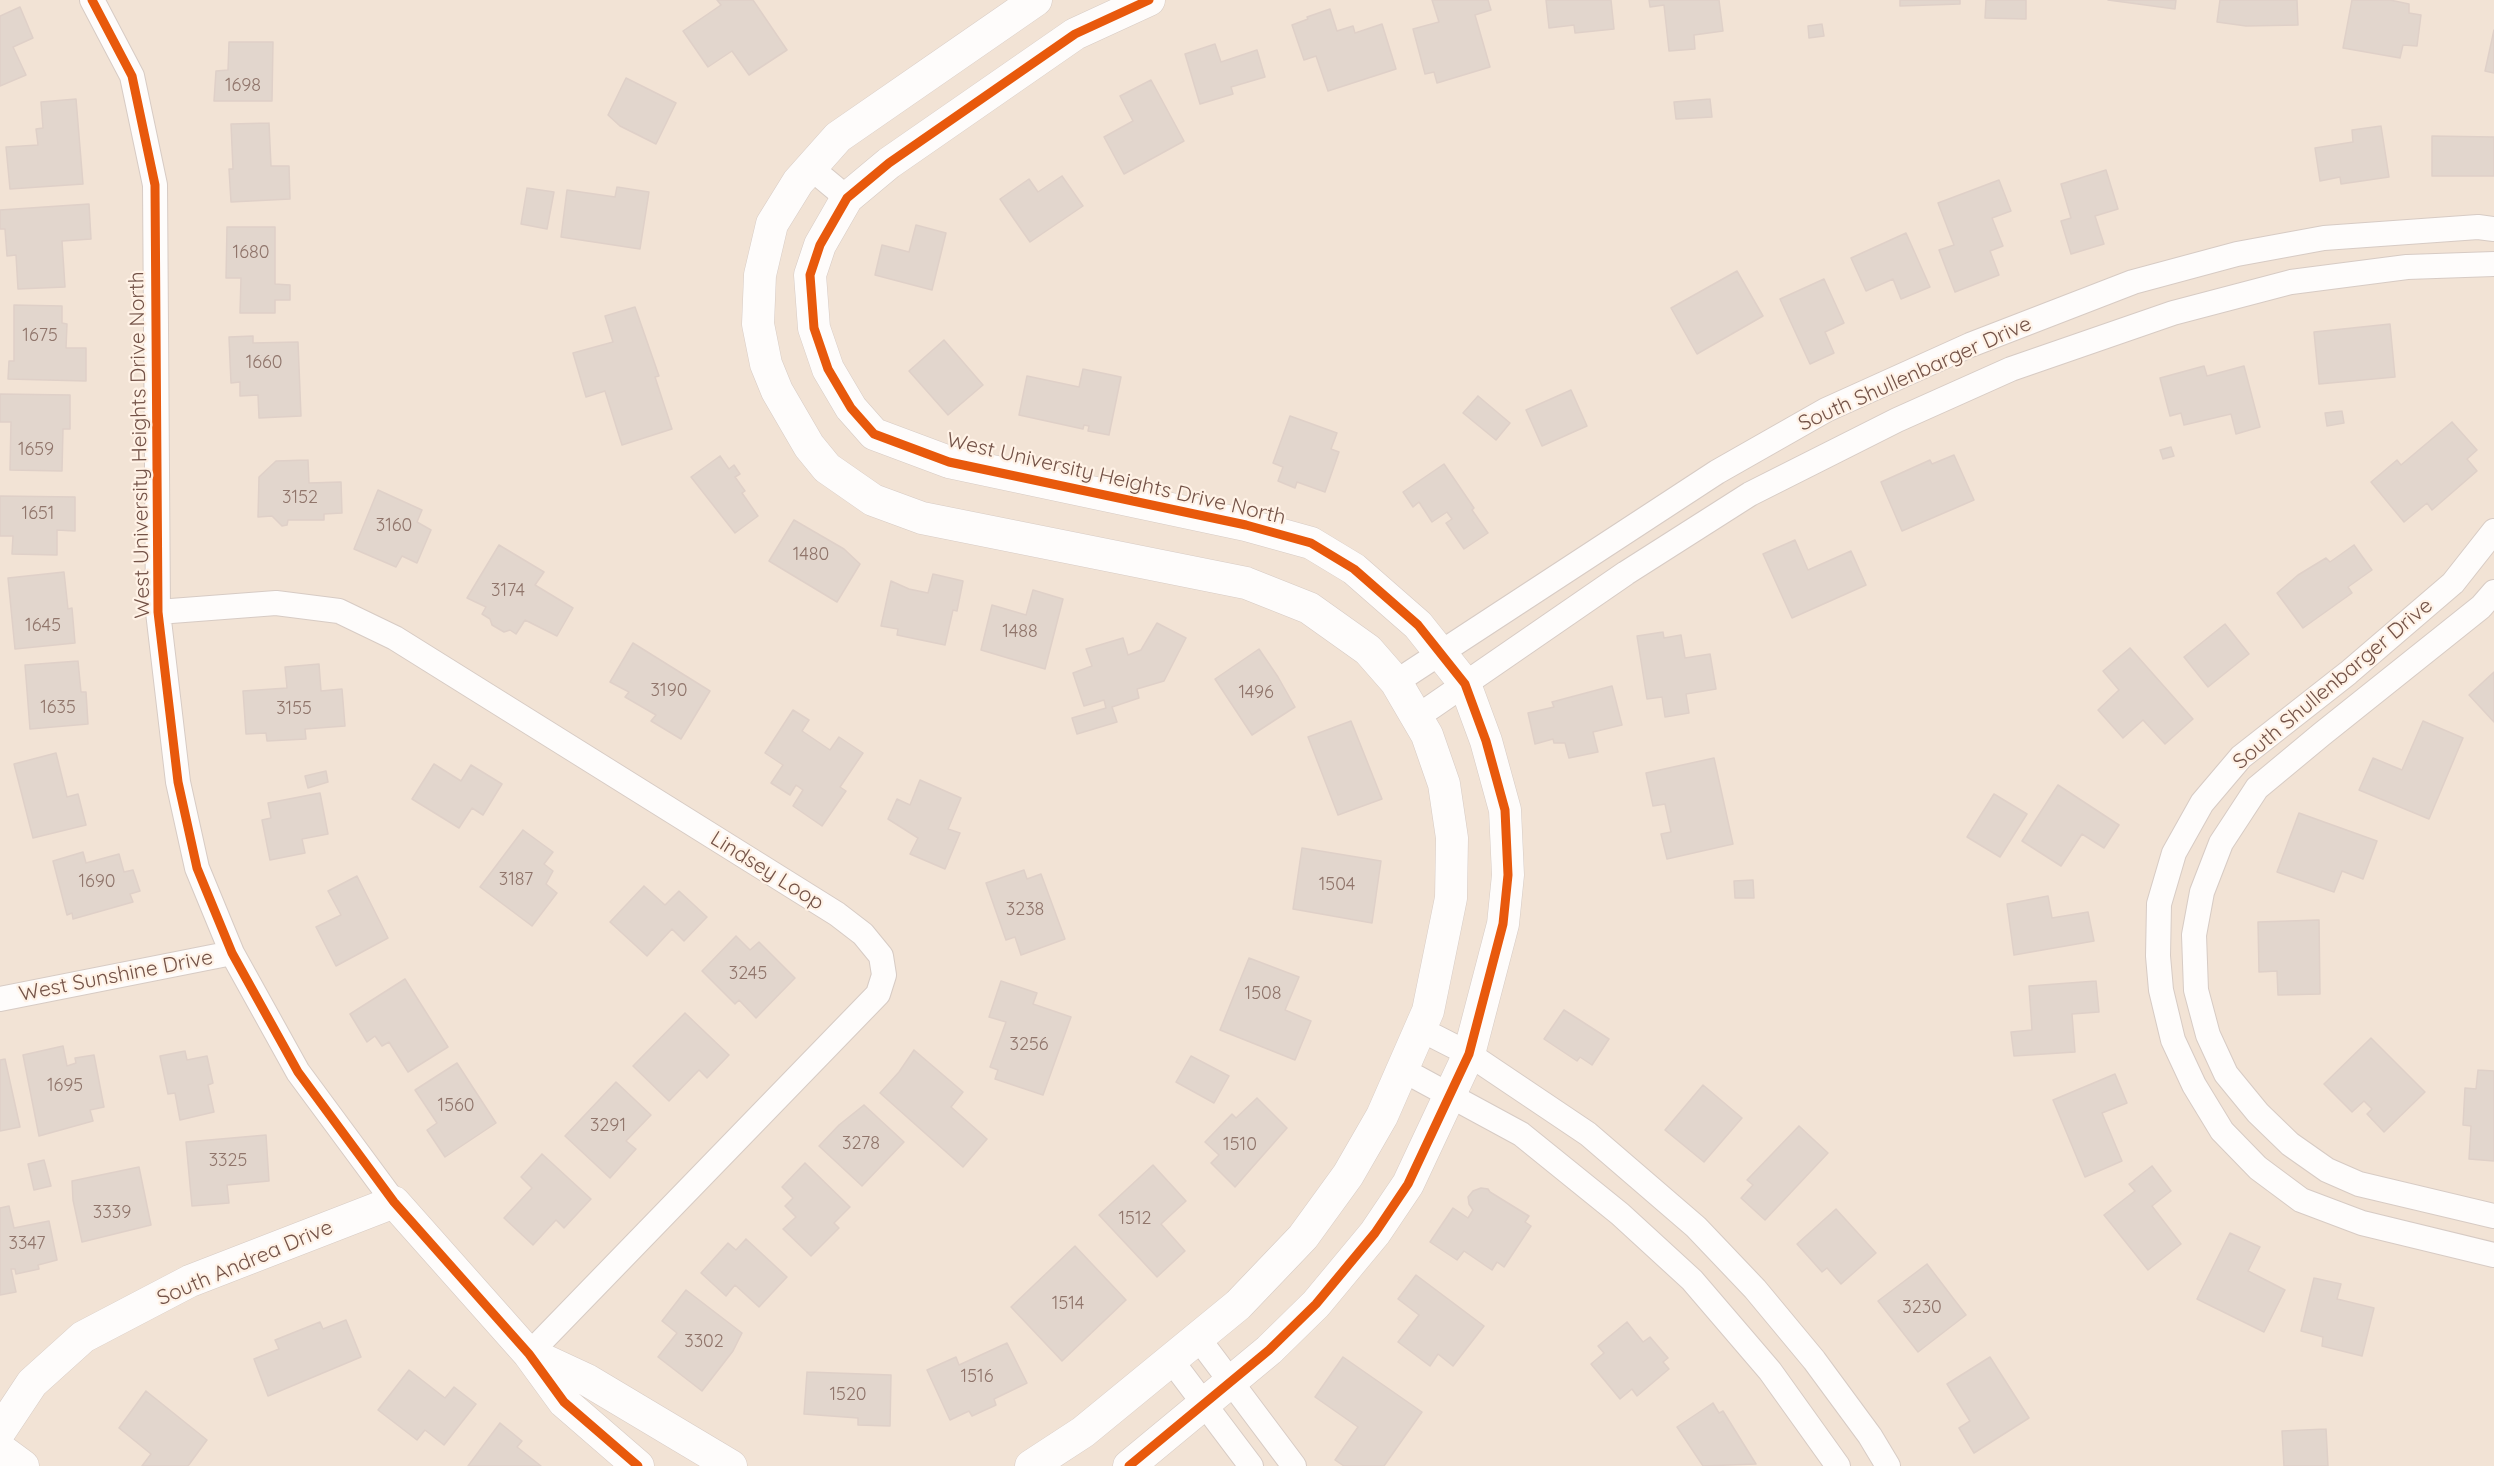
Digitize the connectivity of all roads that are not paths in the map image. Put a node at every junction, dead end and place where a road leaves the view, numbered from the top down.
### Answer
1 (92, 0) edge
2 (1036, 0) edge
3 (1149, 0) edge
4 (811, 168) junction
5 (847, 198) junction
6 (2494, 229) edge
7 (2494, 264) edge
8 (2494, 531) edge
9 (2494, 592) edge
10 (158, 612) junction
11 (1440, 652) junction
12 (1396, 682) junction
13 (1465, 684) junction
14 (1417, 717) junction
15 (232, 953) junction
16 (0, 999) edge
17 (1420, 1029) junction
18 (1469, 1054) junction
19 (1403, 1070) junction
20 (1451, 1095) junction
21 (394, 1202) junction
22 (2494, 1216) edge
23 (2494, 1255) edge
24 (1198, 1338) junction
25 (529, 1354) junction
26 (1171, 1360) junction
27 (1230, 1381) junction
28 (1204, 1403) junction
29 (0, 1431) edge
30 (0, 1449) edge
31 (23, 1466) edge
32 (638, 1466) edge
33 (731, 1466) edge
34 (1031, 1466) edge
35 (1129, 1466) edge
36 (1251, 1466) edge
37 (1294, 1466) edge
38 (1838, 1466) edge
39 (1888, 1466) edge

1 - 10 street, West University Heights Drive North
2 - 4 street
3 - 5 street, West University Heights Drive North
4 - 5 street
4 - 12 street
5 - 11 street, West University Heights Drive North
6 - 11 street, South Shullenbarger Drive
7 - 13 street, South Shullenbarger Drive
8 - 23 street, South Shullenbarger Drive
9 - 22 street, South Shullenbarger Drive
10 - 15 street, West University Heights Drive North
10 - 25 street, Lindsey Loop
11 - 12 street, South Shullenbarger Drive
11 - 13 street, West University Heights Drive North
12 - 14 street
13 - 14 street, South Shullenbarger Drive
13 - 18 street, West University Heights Drive North
14 - 17 street
15 - 16 street, West Sunshine Drive
15 - 21 street, West University Heights Drive North
17 - 18 street
17 - 19 street
18 - 20 street, West University Heights Drive North
18 - 39 street
19 - 20 street
19 - 24 street
20 - 27 street, West University Heights Drive North
20 - 38 street
21 - 25 street, West University Heights Drive North
21 - 29 street, South Andrea Drive
24 - 26 street
24 - 27 street
25 - 32 street, West University Heights Drive North
25 - 33 street, West University Heights Drive North
26 - 28 street
26 - 34 street
27 - 28 street, West University Heights Drive North
27 - 37 street
28 - 35 street, West University Heights Drive North
28 - 36 street
30 - 31 street

